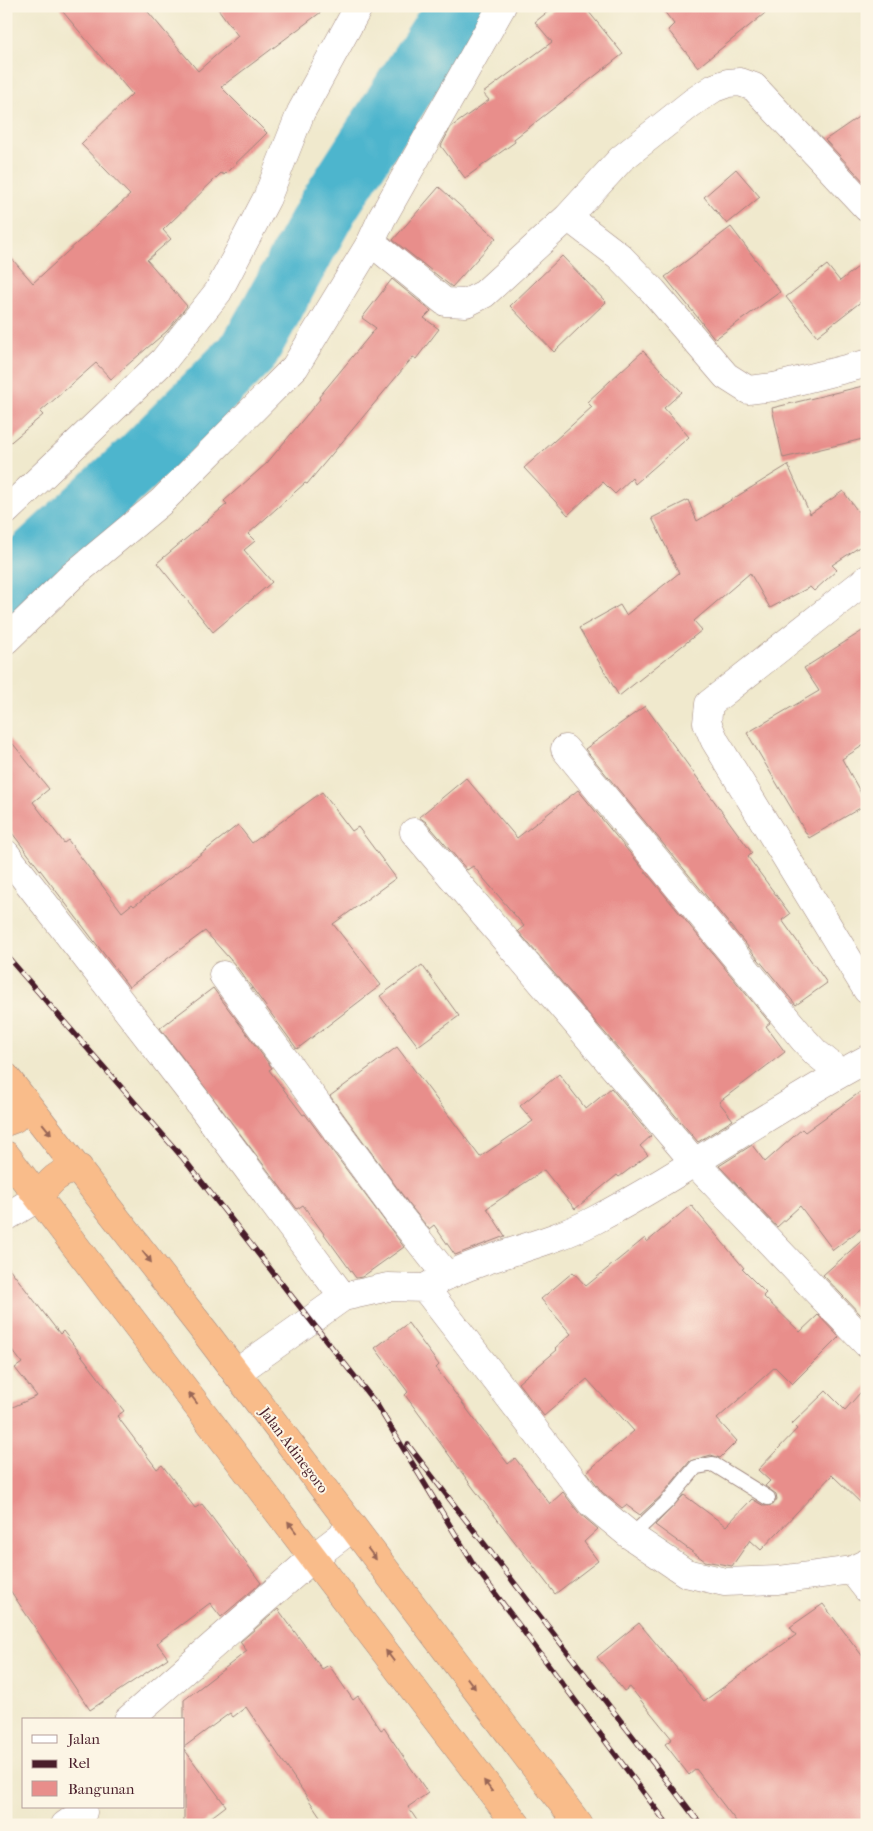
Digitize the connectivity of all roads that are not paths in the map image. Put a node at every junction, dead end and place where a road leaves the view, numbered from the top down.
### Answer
1 (359, 6) edge
2 (502, 6) edge
3 (867, 208) edge
4 (568, 217) junction
5 (370, 242) junction
6 (865, 364) dead end
7 (6, 510) edge
8 (867, 579) edge
9 (6, 640) edge
10 (565, 749) dead end
11 (414, 832) dead end
12 (6, 854) edge
13 (223, 975) dead end
14 (867, 990) edge
15 (867, 1059) edge
16 (841, 1073) junction
17 (6, 1077) edge
18 (26, 1102) junction
19 (6, 1122) edge
20 (6, 1155) edge
21 (696, 1164) junction
22 (79, 1168) junction
23 (39, 1197) junction
24 (6, 1218) edge
25 (435, 1281) junction
26 (343, 1297) junction
27 (867, 1344) edge
28 (236, 1373) junction
29 (768, 1498) dead end
30 (352, 1528) junction
31 (631, 1536) junction
32 (314, 1557) junction
33 (862, 1574) edge
34 (130, 1718) edge
35 (518, 1825) edge
36 (579, 1825) edge

1 - 7 street
2 - 5 street
3 - 4 street
4 - 5 street
4 - 6 street
5 - 9 street
8 - 14 street
10 - 16 street
11 - 21 street
12 - 26 street
13 - 25 street
15 - 16 street
16 - 21 street
17 - 18 highway, Jalan Adinegoro
18 - 19 highway
18 -> 22 highway, Jalan Adinegoro
20 - 23 highway
21 - 25 street
21 - 27 street
22 - 23 highway
22 -> 28 highway, Jalan Adinegoro
23 - 24 street
32 -> 23 highway
25 - 26 street
25 - 31 street
26 - 28 street
28 - 30 highway, Jalan Adinegoro
29 - 31 lane
30 - 32 street
30 -> 36 highway, Jalan Adinegoro
31 - 33 street
32 - 34 street
35 -> 32 highway

